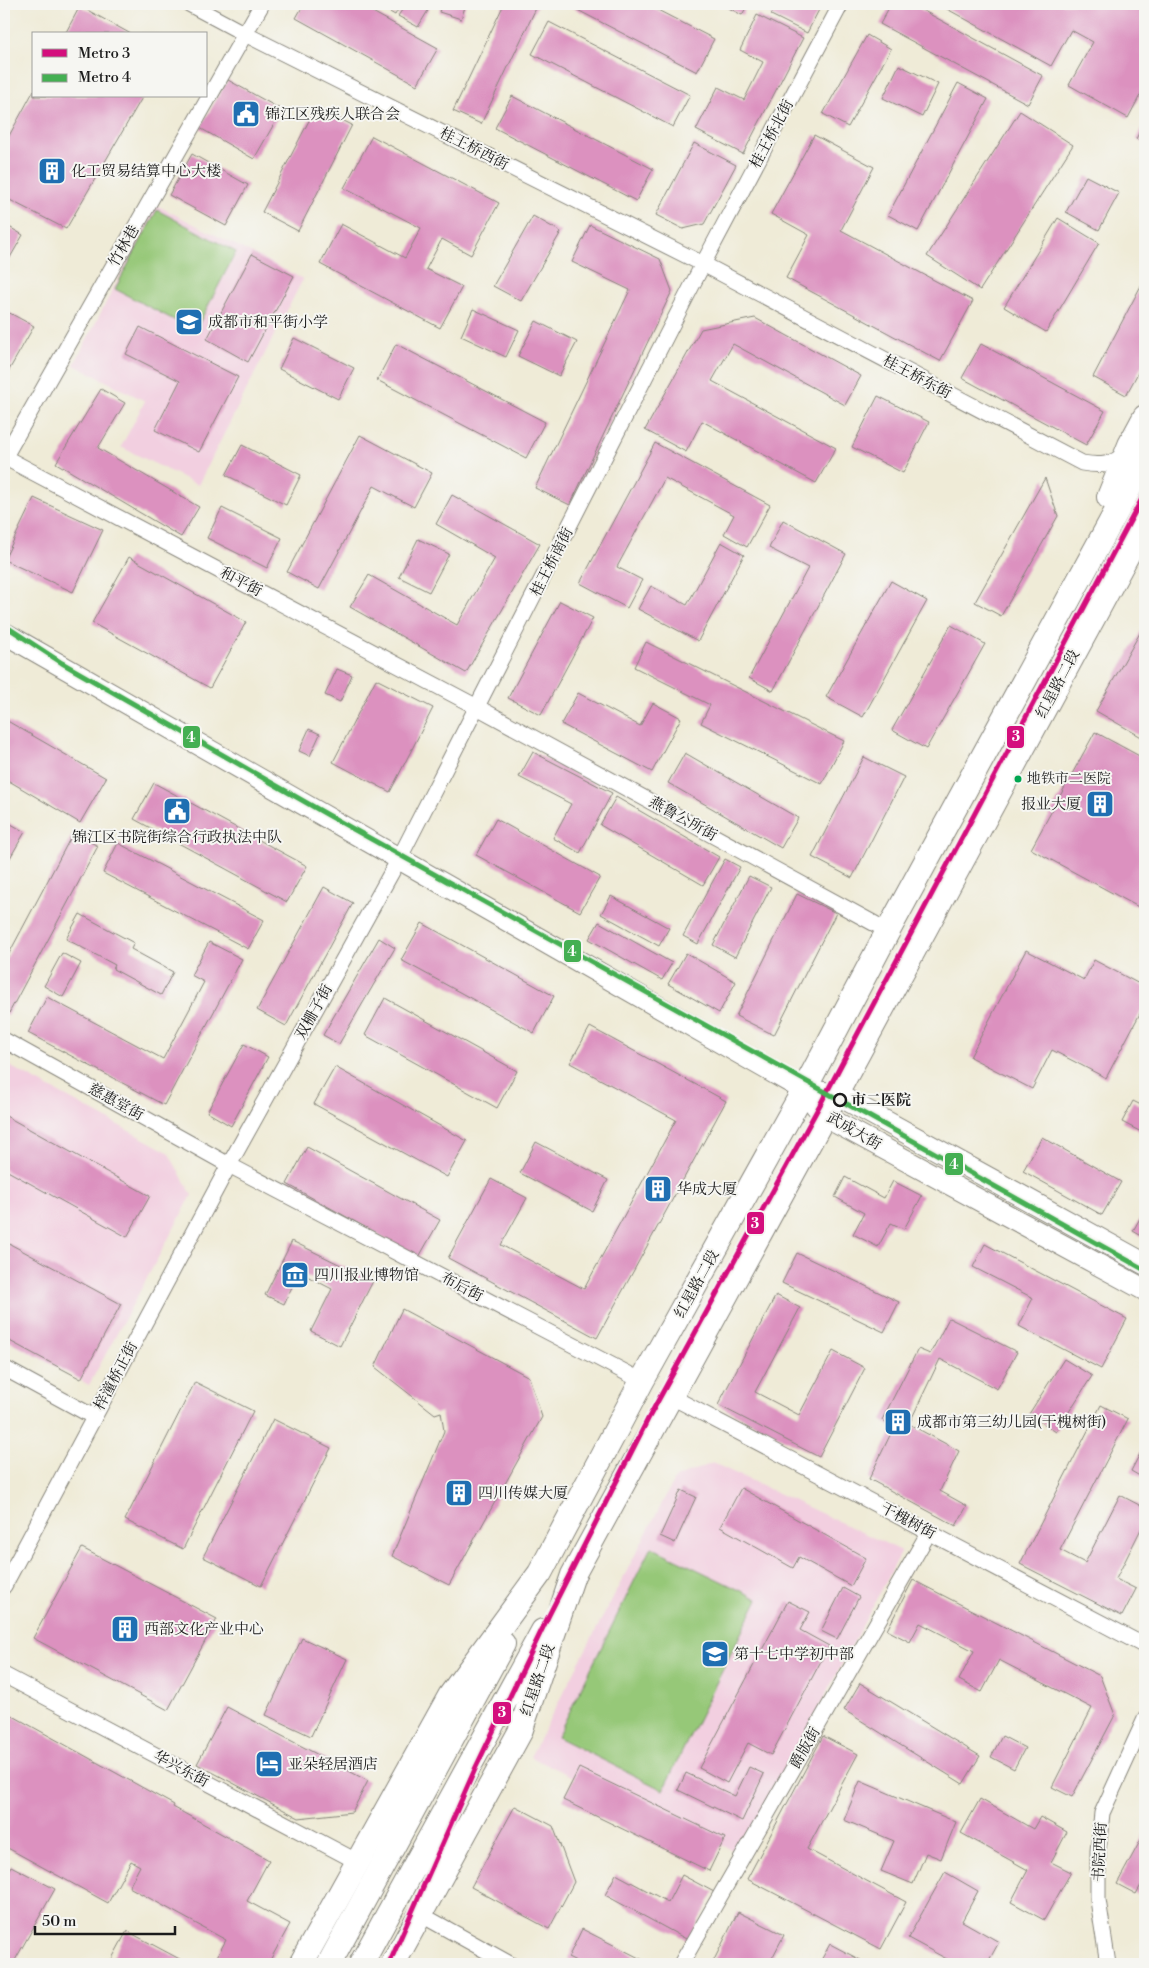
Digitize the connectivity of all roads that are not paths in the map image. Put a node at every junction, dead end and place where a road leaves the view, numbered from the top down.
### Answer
1 (189, 4) edge
2 (262, 4) edge
3 (840, 4) edge
4 (245, 34) junction
5 (703, 264) junction
6 (1145, 417) edge
7 (1138, 452) edge
8 (4, 458) edge
9 (1145, 522) edge
10 (1072, 591) junction
11 (4, 633) edge
12 (478, 708) junction
13 (400, 859) junction
14 (888, 930) junction
15 (4, 1040) edge
16 (804, 1090) junction
17 (836, 1094) junction
18 (824, 1116) junction
19 (229, 1165) junction
20 (1145, 1264) edge
21 (1145, 1290) edge
22 (4, 1368) edge
23 (642, 1381) junction
24 (670, 1396) junction
25 (94, 1417) junction
26 (929, 1532) junction
27 (540, 1573) junction
28 (573, 1574) junction
29 (4, 1586) edge
30 (1145, 1646) edge
31 (4, 1675) edge
32 (1145, 1719) edge
33 (358, 1862) junction
34 (420, 1914) junction
35 (301, 1964) edge
36 (329, 1964) edge
37 (361, 1964) edge
38 (393, 1964) edge
39 (510, 1964) edge
40 (681, 1964) edge
41 (1108, 1964) edge

1 - 4 street, 桂王桥西街
2 - 4 street, 竹林巷
3 - 5 street, 桂王桥北街
4 - 5 street, 桂王桥西街
4 - 8 street, 竹林巷
5 - 7 street, 桂王桥东街
5 - 12 street, 桂王桥南街
6 - 7 main road, 红星路二段
7 - 10 main road, 红星路二段
7 - 10 main road, 红星路二段
8 - 12 street, 和平街
9 - 17 main road, 红星路二段
10 - 14 main road, 红星路二段
11 - 13 street
12 - 13 street, 桂王桥南街
12 - 14 street, 燕鲁公所街
13 - 16 street
13 - 19 street, 双栅子街
14 - 16 main road, 红星路二段
15 - 19 street, 慈惠堂街
16 - 17 street, 武成大街
16 - 18 street, 武成大街
16 - 23 main road, 红星路二段
17 - 18 main road, 红星路二段
17 - 20 street, 武成大街
18 - 21 street, 武成大街
18 - 24 main road, 红星路二段
19 - 23 street, 布后街
19 - 25 street, 梓潼桥正街
22 - 25 street
23 - 27 main road, 红星路二段
24 - 26 street, 干槐树街
24 - 28 main road, 红星路二段
25 - 29 street, 梓潼桥正街
26 - 30 street, 干槐树街
26 - 40 street, 爵版街
27 - 33 main road, 红星路二段
27 - 36 main road
28 - 34 main road, 红星路二段
28 - 37 main road
31 - 33 street, 华兴东街
32 - 41 street, 书院西街
33 - 35 main road, 红星路二段
34 - 38 main road, 红星路二段
34 - 39 street

